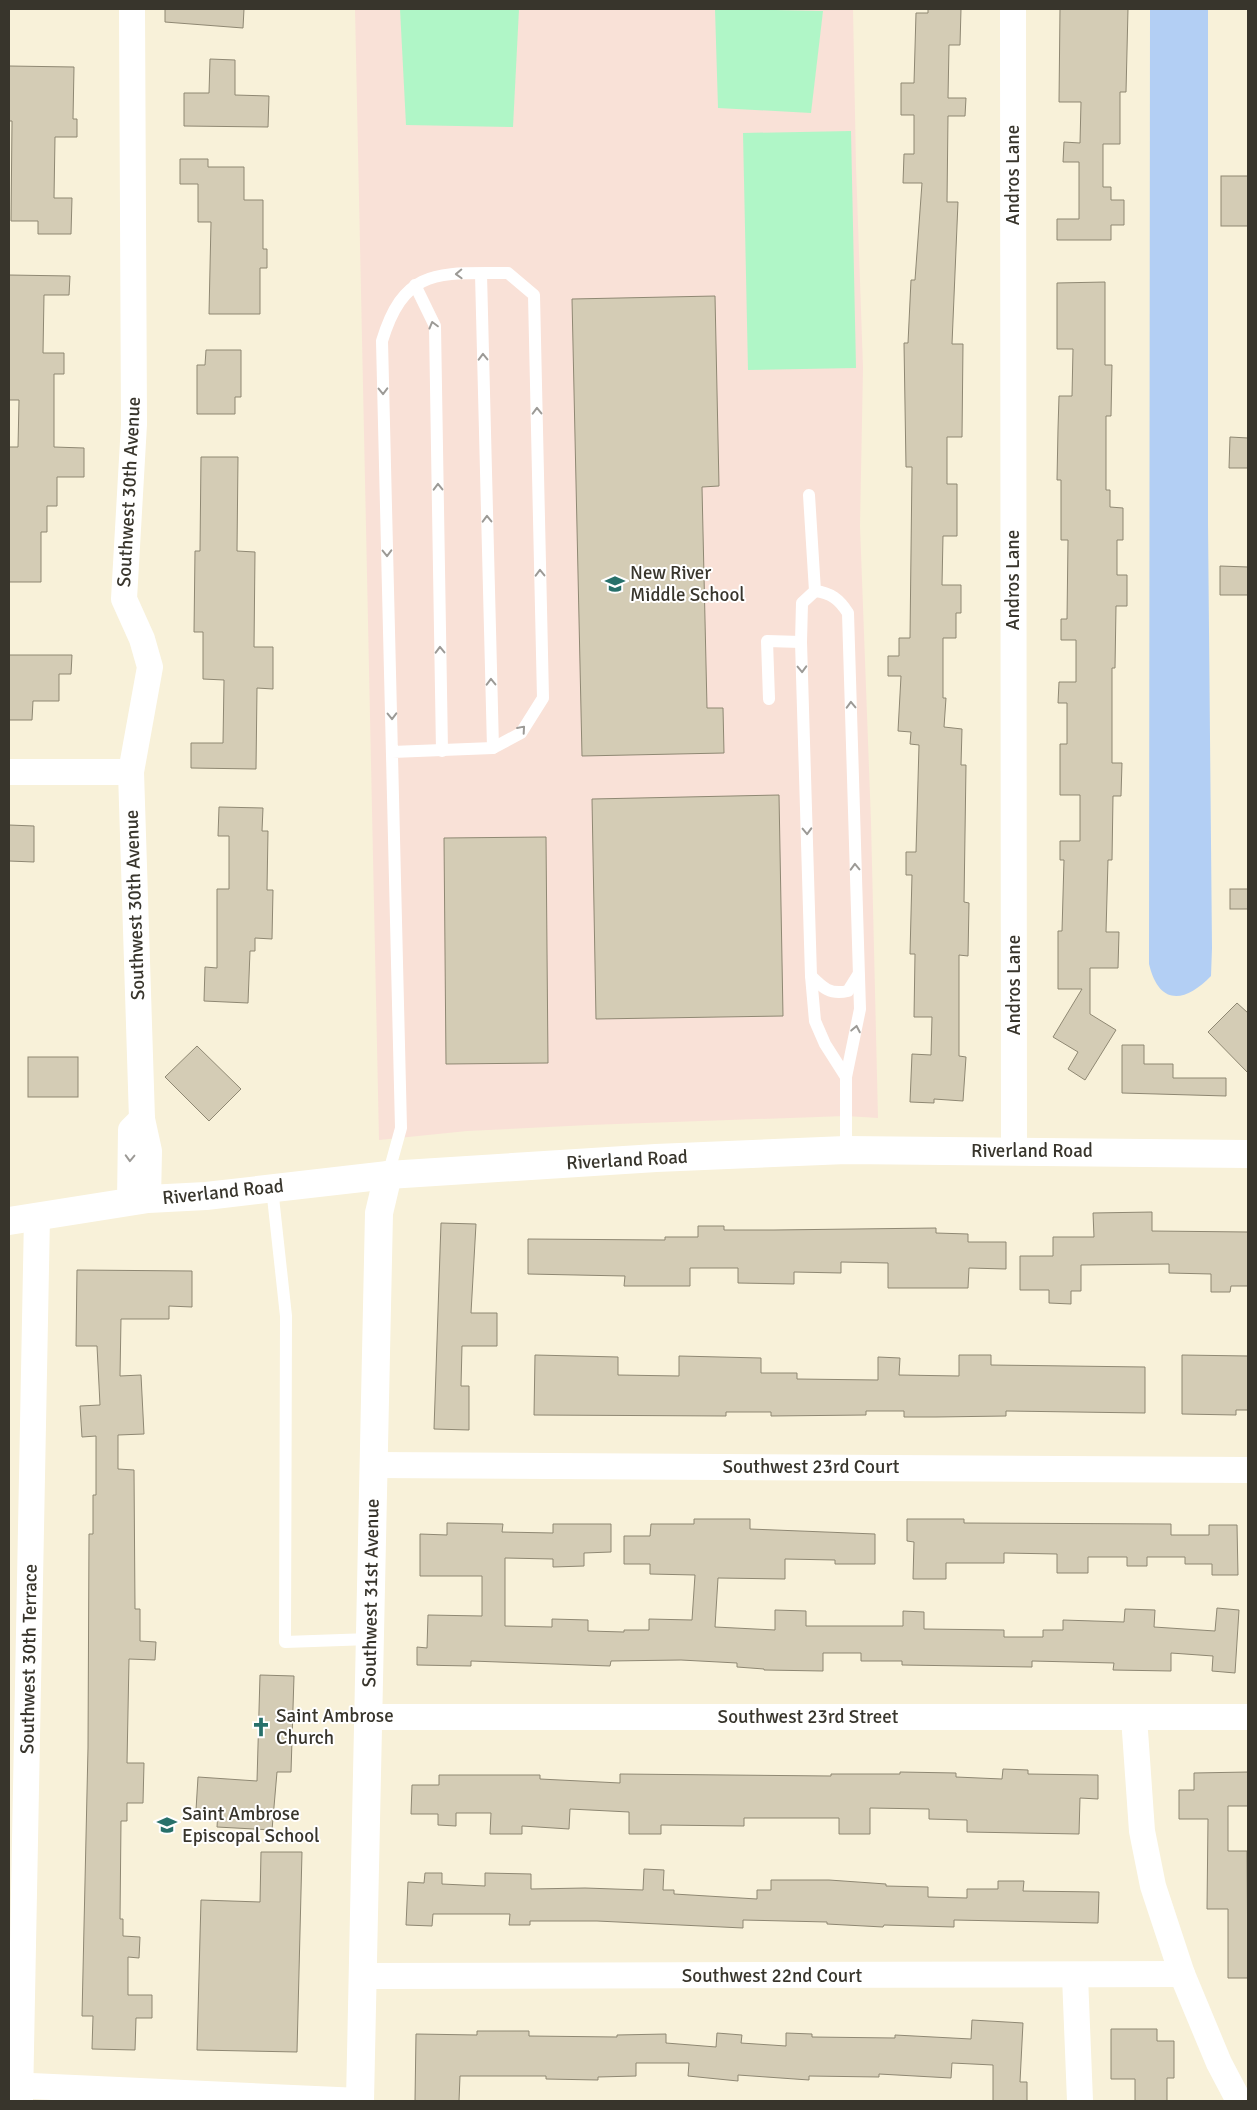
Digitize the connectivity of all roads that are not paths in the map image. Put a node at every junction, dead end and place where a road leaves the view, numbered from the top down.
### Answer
1 (132, 9) edge
2 (1012, 9) edge
3 (481, 274) junction
4 (415, 285) junction
5 (810, 496) dead end
6 (815, 590) junction
7 (801, 642) junction
8 (769, 699) dead end
9 (493, 748) junction
10 (442, 751) junction
11 (392, 752) junction
12 (9, 772) edge
13 (131, 772) junction
14 (858, 975) junction
15 (811, 976) junction
16 (846, 1077) junction
17 (846, 1150) junction
18 (1014, 1150) junction
19 (1248, 1154) edge
20 (388, 1176) junction
21 (272, 1188) junction
22 (139, 1201) junction
23 (37, 1216) junction
24 (9, 1221) edge
25 (374, 1465) junction
26 (1248, 1470) edge
27 (20, 1562) edge
28 (370, 1639) junction
29 (368, 1717) junction
30 (1134, 1717) junction
31 (1248, 1717) edge
32 (17, 1823) edge
33 (1182, 1974) junction
34 (363, 1976) junction
35 (1075, 1976) junction
36 (16, 2090) edge
37 (360, 2101) edge
38 (1080, 2101) edge
39 (1239, 2101) edge

1 - 13 street, Southwest 30th Avenue
2 - 18 street, Andros Lane
3 -> 4 lane
9 -> 3 lane
9 -> 3 lane
10 -> 4 lane
4 -> 11 lane
5 - 6 lane
6 - 7 lane
14 -> 6 lane
7 - 8 lane
7 -> 15 lane
9 - 10 lane
10 - 11 lane
11 - 20 lane
12 - 13 street
13 - 22 street, Southwest 30th Avenue
14 - 15 lane
16 -> 14 lane
15 - 16 lane
16 - 17 lane
17 - 18 street, Riverland Road
17 - 20 street, Riverland Road
18 - 19 street, Riverland Road
20 - 21 street, Riverland Road
20 - 25 street, Southwest 31st Avenue
21 - 22 street, Riverland Road
21 - 28 lane
22 - 23 street, Riverland Road
23 - 24 street, Riverland Road
23 - 27 street, Southwest 30th Terrace
25 - 26 street, Southwest 23rd Court
25 - 28 street, Southwest 31st Avenue
27 - 32 street, Southwest 30th Terrace
28 - 29 street, Southwest 31st Avenue
29 - 30 street, Southwest 23rd Street
29 - 34 street, Southwest 31st Avenue
30 - 31 street, Southwest 23rd Street
30 - 33 street
32 - 36 street, Southwest 30th Terrace
33 - 35 street, Southwest 22nd Court
33 - 39 street
34 - 35 street, Southwest 22nd Court
34 - 37 street, Southwest 31st Avenue
35 - 38 street
36 - 37 street

